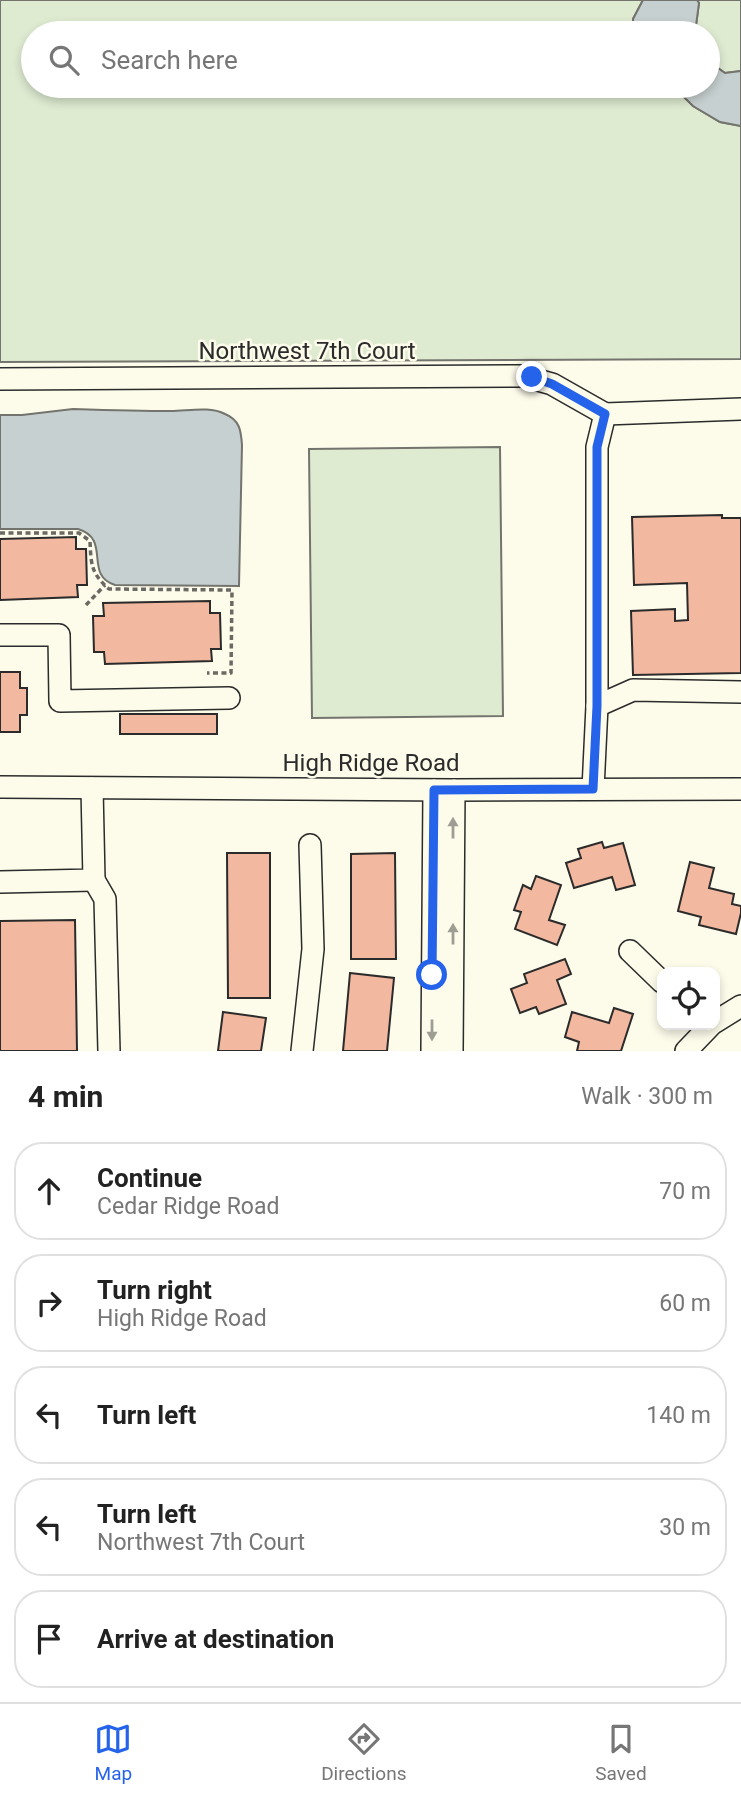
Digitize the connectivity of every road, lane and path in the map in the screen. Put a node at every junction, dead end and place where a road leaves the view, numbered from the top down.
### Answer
1 (0, 379) edge
2 (741, 409) edge
3 (605, 414) junction
4 (0, 533) edge
5 (105, 585) junction
6 (86, 605) dead end
7 (0, 635) edge
8 (207, 673) dead end
9 (741, 692) edge
10 (229, 698) dead end
11 (597, 706) junction
12 (0, 787) edge
13 (92, 788) junction
14 (593, 789) junction
15 (741, 789) edge
16 (444, 790) junction
17 (310, 845) dead end
18 (94, 880) junction
19 (0, 882) edge
20 (630, 951) dead end
21 (442, 968) junction
22 (657, 977) edge
23 (741, 1006) edge
24 (720, 1019) edge
25 (705, 1030) edge
26 (109, 1051) edge
27 (302, 1051) edge
28 (432, 1051) edge
29 (452, 1051) edge
30 (686, 1051) edge

1 - 3 street, Northwest 7th Court
2 - 3 street
3 - 11 street
4 - 5 path
5 - 6 path
5 - 8 path
7 - 10 street
9 - 11 street
11 - 14 street
12 - 13 street, High Ridge Road
13 - 16 street, High Ridge Road
13 - 18 street
14 - 15 street, High Ridge Road
14 - 16 street, High Ridge Road
16 - 21 street
17 - 27 street
18 - 19 street
18 - 26 street
20 - 22 street
21 -> 28 street
21 - 29 street
23 - 24 street
25 - 30 street

